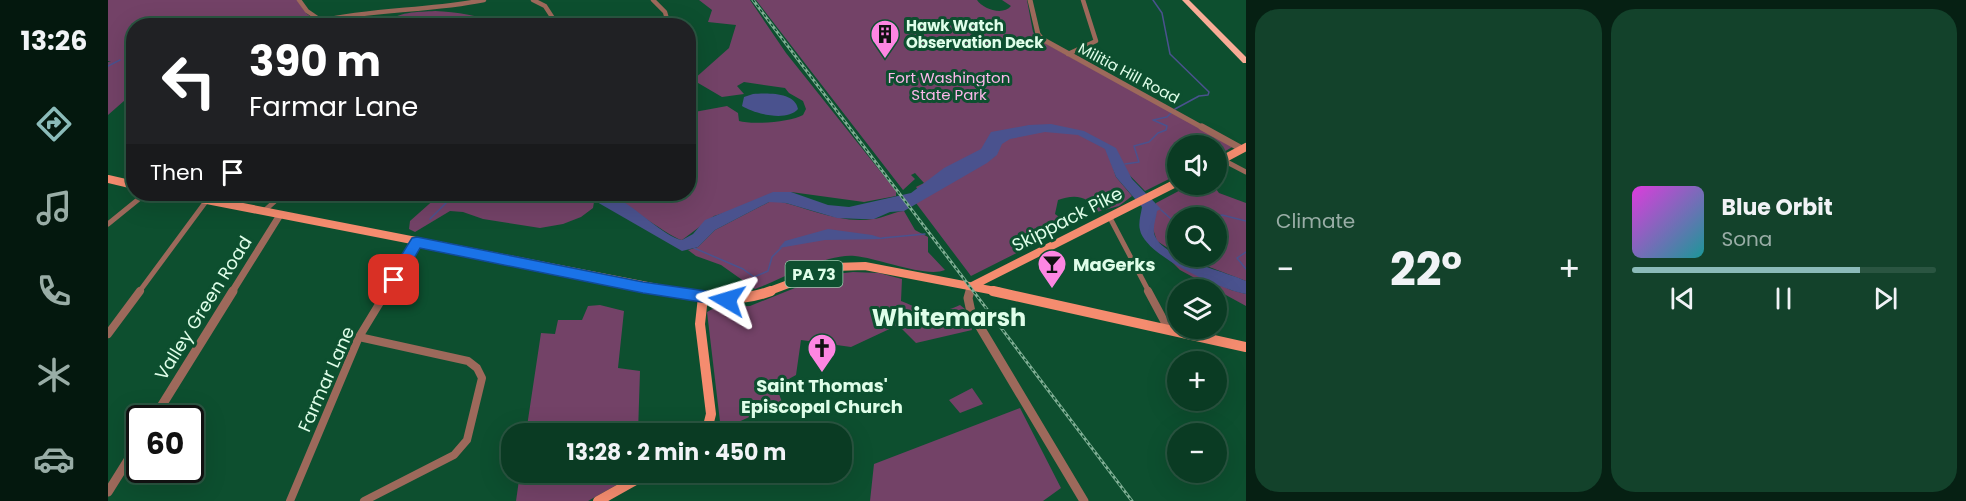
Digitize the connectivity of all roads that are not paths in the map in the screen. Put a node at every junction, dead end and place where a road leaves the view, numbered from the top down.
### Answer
1 (299, 0) edge
2 (484, 0) edge
3 (536, 0) edge
4 (653, 0) edge
5 (1030, 0) edge
6 (1083, 0) edge
7 (1185, 0) edge
8 (1194, 0) edge
9 (316, 18) edge
10 (333, 18) edge
11 (553, 18) edge
12 (667, 18) edge
13 (1246, 51) edge
14 (1068, 54) junction
15 (1246, 61) edge
16 (1244, 148) edge
17 (1227, 157) edge
18 (1227, 164) edge
19 (1246, 171) edge
20 (108, 179) edge
21 (126, 183) edge
22 (1167, 187) edge
23 (136, 201) edge
24 (206, 201) edge
25 (212, 201) edge
26 (275, 201) edge
27 (264, 211) junction
28 (280, 215) junction
29 (1109, 216) junction
30 (108, 224) edge
31 (417, 242) junction
32 (991, 276) junction
33 (972, 286) junction
34 (1001, 294) junction
35 (703, 297) junction
36 (1167, 325) edge
37 (1167, 330) edge
38 (108, 334) edge
39 (359, 337) junction
40 (1208, 339) edge
41 (1246, 347) edge
42 (162, 405) edge
43 (709, 423) edge
44 (126, 463) edge
45 (630, 483) edge
46 (108, 492) edge
47 (290, 501) edge
48 (364, 501) edge
49 (598, 501) edge
50 (1084, 501) edge

1 - 9 street
2 - 10 street
3 - 11 street
4 - 12 street
5 - 14 street, Militia Hill Road
6 - 14 street
7 - 15 highway
8 - 13 highway
14 - 16 street, Militia Hill Road
16 - 17 main road
18 - 19 street
20 - 21 main road
22 - 29 main road, Skippack Pike
23 - 30 street
24 - 38 street
25 - 27 main road
26 - 27 street
27 - 28 main road
28 - 31 main road
28 - 42 street, Valley Green Road
29 - 32 main road, Skippack Pike
29 - 36 street
31 - 35 main road
31 - 39 street, Farmar Lane
32 - 33 main road, Skippack Pike
32 - 34 main road
33 - 34 main road
33 - 35 main road, PA 73
33 - 50 street
34 - 37 main road
35 - 43 main road
39 - 47 street, Farmar Lane
39 - 48 street
40 - 41 main road
44 - 46 street
45 - 49 main road

